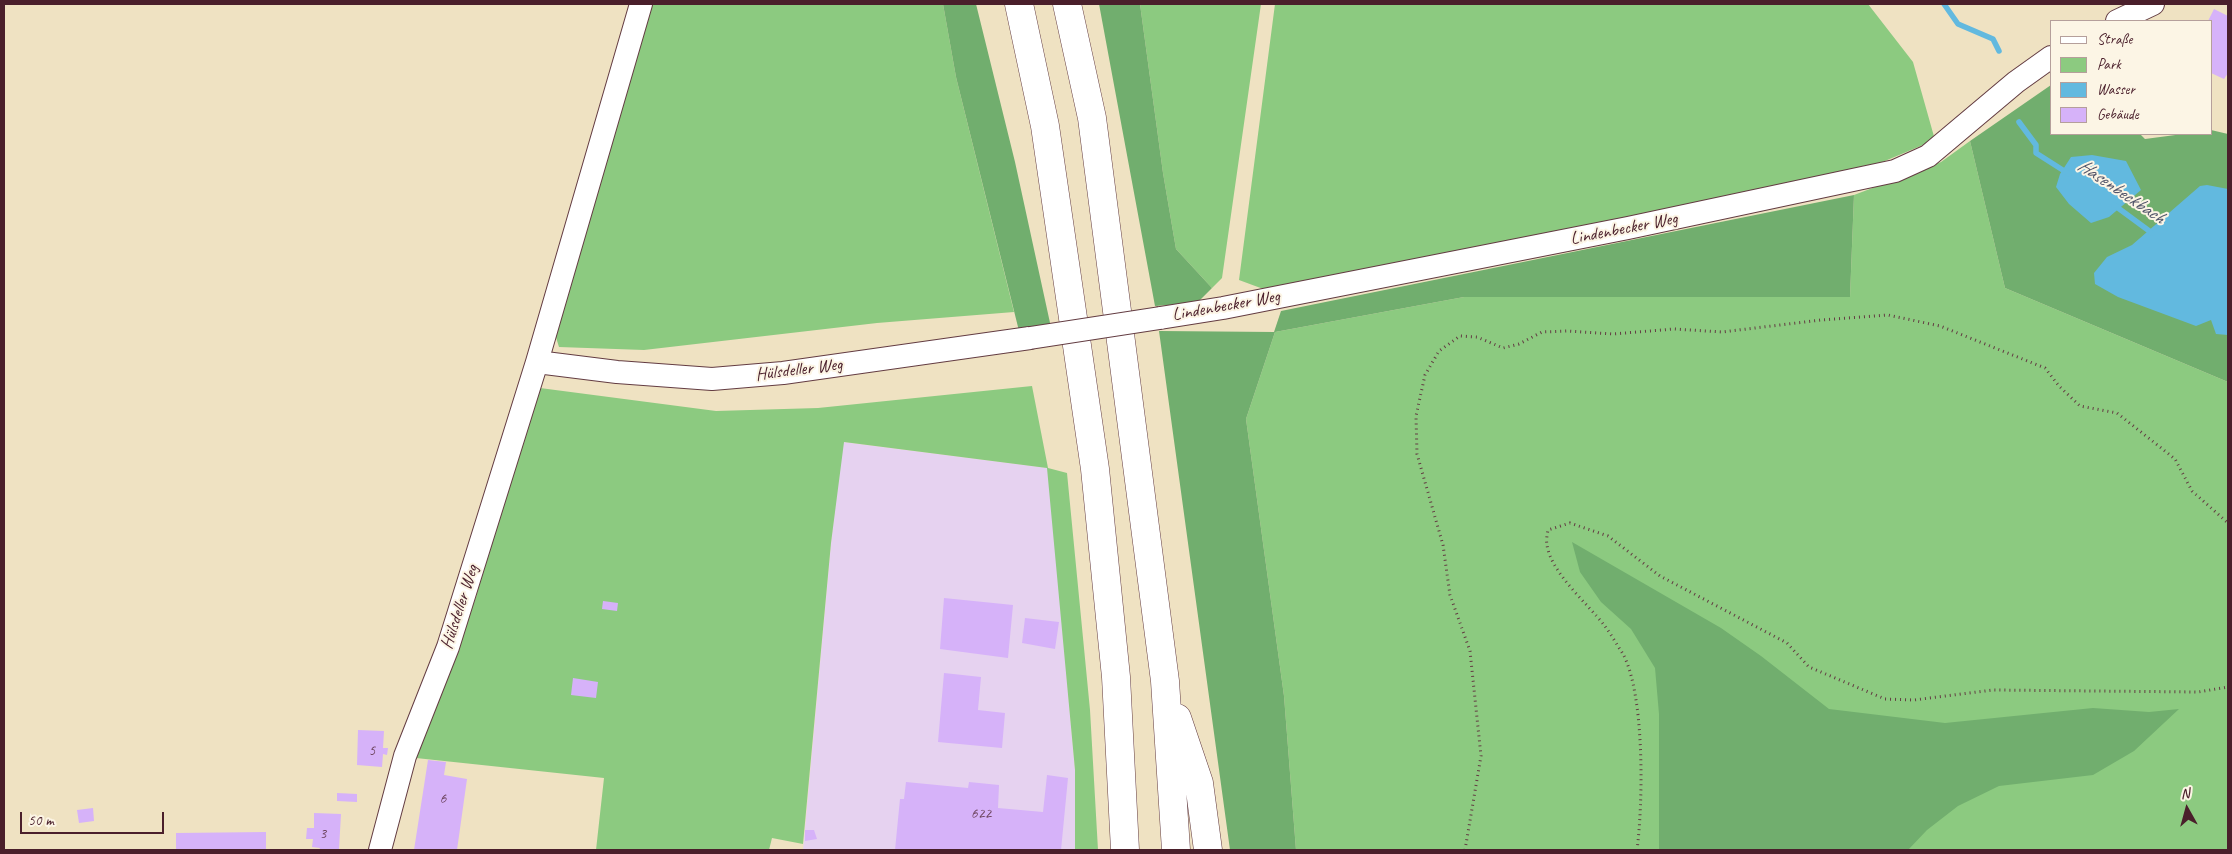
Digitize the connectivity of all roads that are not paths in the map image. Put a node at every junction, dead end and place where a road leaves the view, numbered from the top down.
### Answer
1 (641, 4) edge
2 (1019, 4) edge
3 (1067, 4) edge
4 (2153, 4) edge
5 (2119, 20) edge
6 (2050, 58) edge
7 (1030, 338) joint
8 (537, 362) junction
9 (1165, 681) junction
10 (380, 850) edge
11 (1125, 850) edge
12 (1176, 850) edge
13 (1208, 850) edge

1 - 8 street, Hülsdeller Weg
2 - 11 highway
3 - 9 highway
4 - 5 street
6 - 7 street, Lindenbecker Weg, bridge
7 - 8 street, Hülsdeller Weg
8 - 10 street, Hülsdeller Weg
9 - 12 highway
9 - 13 highway

